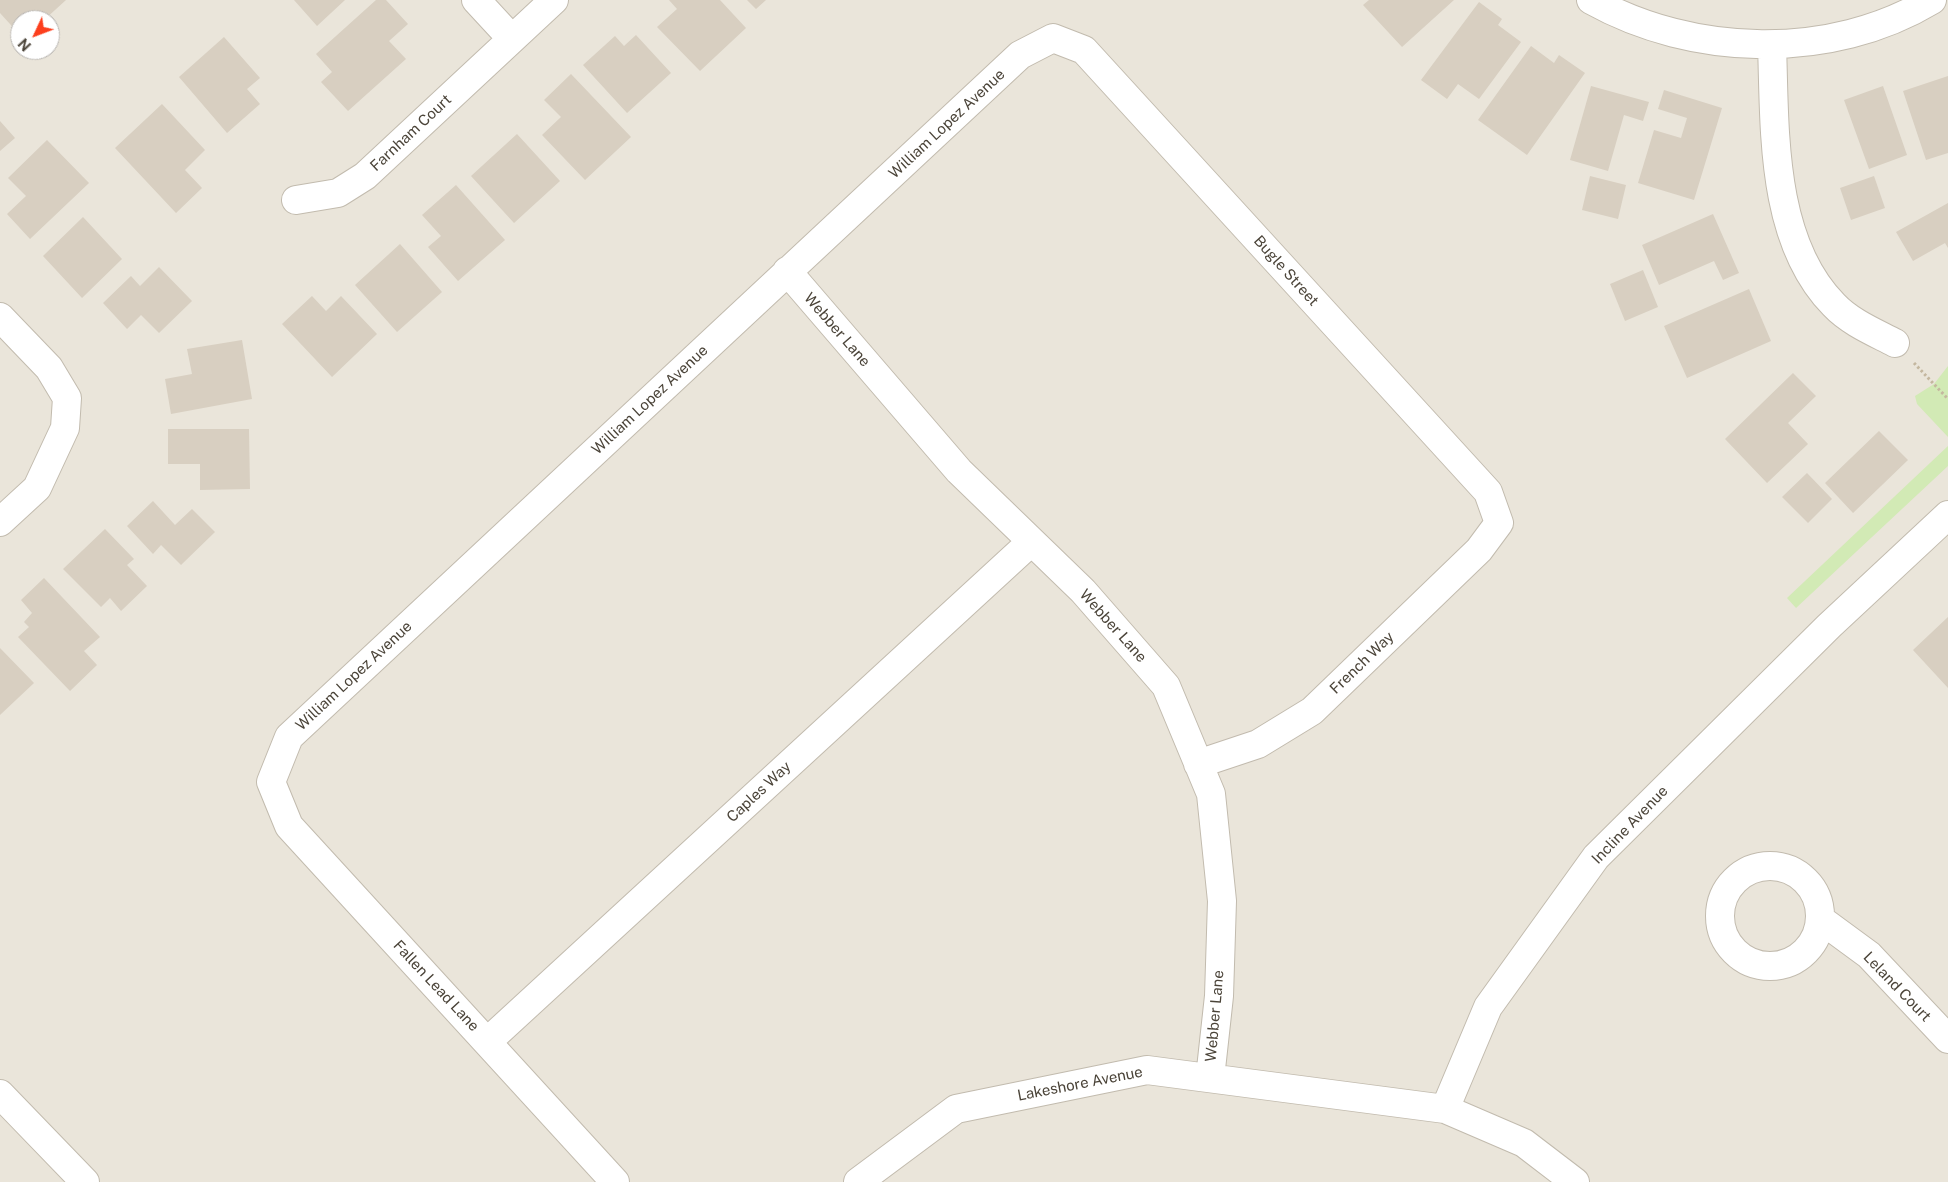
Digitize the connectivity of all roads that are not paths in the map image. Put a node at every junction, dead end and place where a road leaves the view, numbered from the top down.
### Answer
1 (476, 0) edge
2 (554, 0) edge
3 (1591, 0) edge
4 (1932, 0) edge
5 (1053, 38) joint
6 (512, 39) junction
7 (1772, 45) junction
8 (296, 200) dead end
9 (787, 271) junction
10 (0, 317) edge
11 (1895, 343) dead end
12 (1948, 515) edge
13 (0, 522) edge
14 (1499, 523) joint
15 (1031, 542) junction
16 (1198, 764) junction
17 (271, 782) joint
18 (1820, 919) dead end
19 (1948, 1039) edge
20 (487, 1042) junction
21 (1210, 1078) junction
22 (0, 1094) edge
23 (1445, 1109) junction
24 (85, 1182) edge
25 (615, 1182) edge
26 (858, 1182) edge
27 (1575, 1182) edge

1 - 6 street
2 - 6 street, Farnham Court
3 - 7 street
4 - 7 street
5 - 9 street, William Lopez Avenue
5 - 14 street, Bugle Street
6 - 8 street, Farnham Court
7 - 11 street
9 - 15 street, Webber Lane
9 - 17 street, William Lopez Avenue
10 - 13 street
12 - 23 street, Incline Avenue
14 - 16 street, French Way
15 - 16 street, Webber Lane
15 - 20 street, Caples Way
16 - 21 street, Webber Lane
17 - 20 street, Fallen Lead Lane
18 - 19 street, Leland Court
20 - 25 street, Fallen Lead Lane
21 - 23 street, Lakeshore Avenue
21 - 26 street, Lakeshore Avenue
22 - 24 street
23 - 27 street, Lakeshore Avenue

